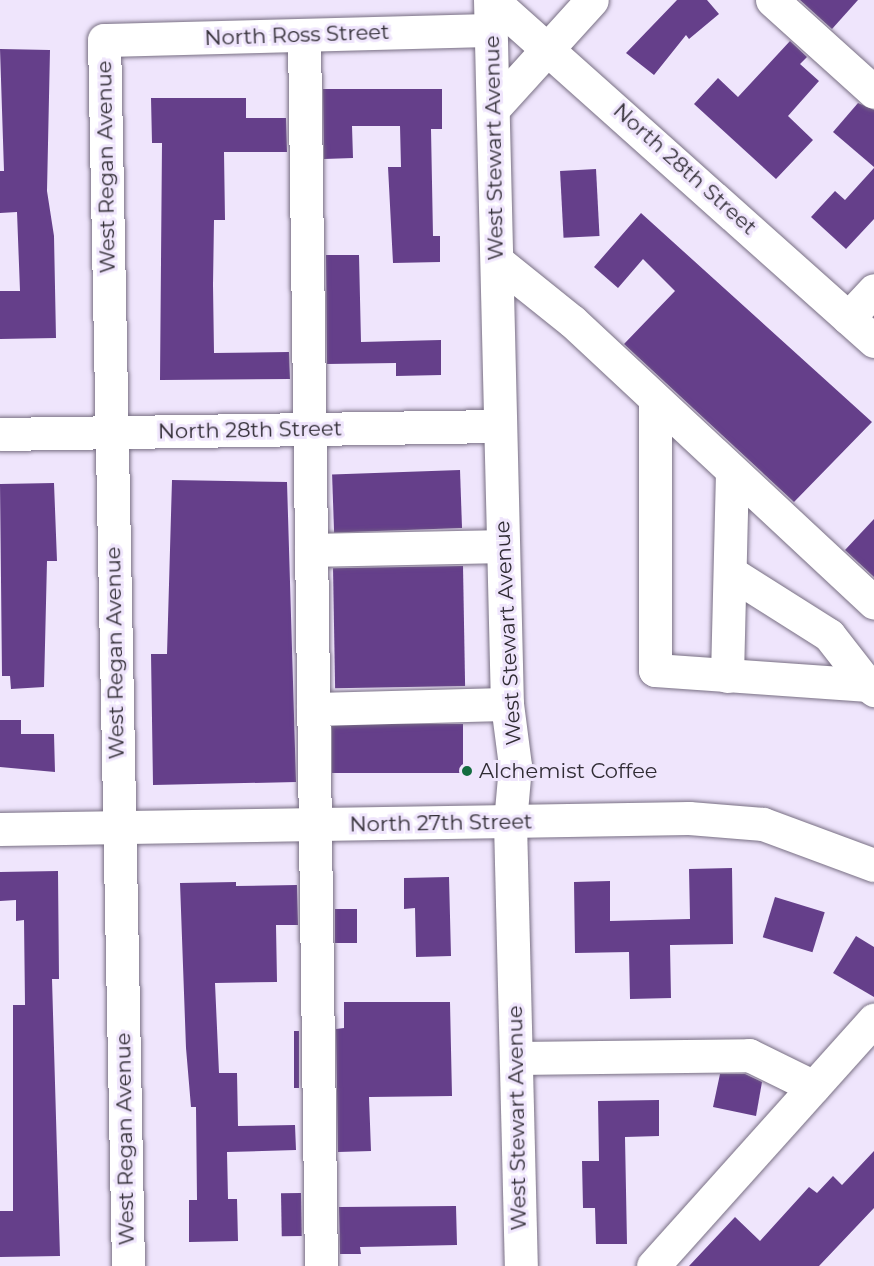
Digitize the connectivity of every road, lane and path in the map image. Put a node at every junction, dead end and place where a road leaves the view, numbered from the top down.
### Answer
1 (592, 0) edge
2 (772, 0) edge
3 (491, 10) edge
4 (304, 35) junction
5 (104, 40) joint
6 (550, 46) junction
7 (874, 92) edge
8 (493, 109) junction
9 (497, 261) junction
10 (874, 290) edge
11 (849, 318) junction
12 (874, 341) edge
13 (655, 400) junction
14 (500, 426) junction
15 (310, 429) junction
16 (111, 432) junction
17 (0, 434) edge
18 (732, 471) junction
19 (503, 546) junction
20 (311, 550) junction
21 (731, 573) junction
22 (874, 603) edge
23 (727, 676) junction
24 (871, 687) edge
25 (507, 704) junction
26 (313, 709) junction
27 (510, 822) junction
28 (315, 824) junction
29 (119, 827) junction
30 (0, 829) edge
31 (874, 865) edge
32 (874, 1020) edge
33 (516, 1058) junction
34 (814, 1087) junction
35 (128, 1266) edge
36 (321, 1266) edge
37 (521, 1266) edge
38 (653, 1266) edge

1 - 6 street
2 - 7 street
3 - 4 street, North Ross Street
3 - 6 street, North 28th Street
3 - 8 street, West Stewart Avenue
4 - 5 street, North Ross Street
4 - 15 street
5 - 16 street, West Regan Avenue
6 - 8 street
6 - 11 street, North 28th Street
8 - 9 street, West Stewart Avenue
9 - 13 street
9 - 14 street, West Stewart Avenue
10 - 11 street
11 - 12 street, North 28th Street
13 - 18 street
13 - 23 street
14 - 15 street, North 28th Street
14 - 19 street, West Stewart Avenue
15 - 16 street, North 28th Street
15 - 20 street
16 - 17 street, North 28th Street
16 - 29 street, West Regan Avenue
18 - 21 street
18 - 22 street
19 - 20 street
19 - 25 street, West Stewart Avenue
20 - 26 street
21 - 23 street
21 - 24 street
23 - 24 street
25 - 26 street
25 - 27 street, West Stewart Avenue
26 - 28 street
27 - 28 street, North 27th Street
27 - 31 street, North 27th Street
27 - 33 street, West Stewart Avenue
28 - 29 street, North 27th Street
28 - 36 street
29 - 30 street, North 27th Street
29 - 35 street, West Regan Avenue
32 - 34 street
33 - 34 street
33 - 37 street, West Stewart Avenue
34 - 38 street

